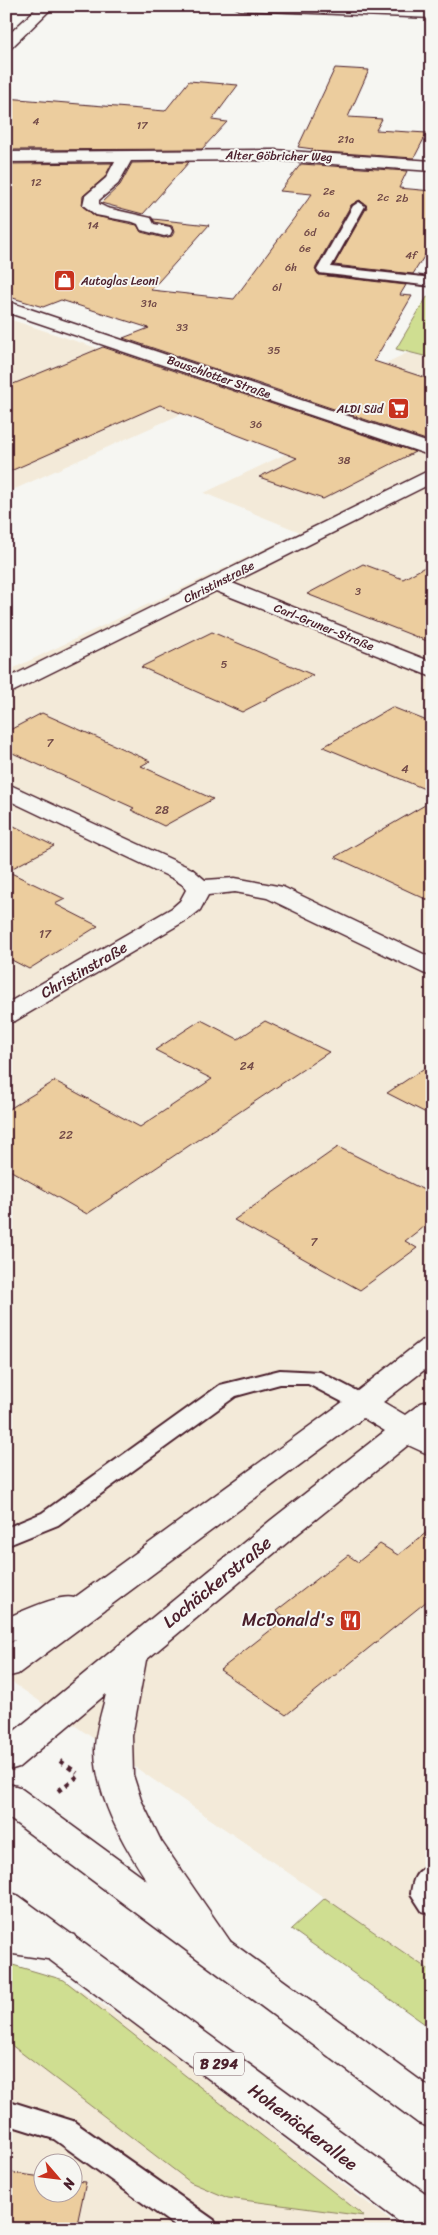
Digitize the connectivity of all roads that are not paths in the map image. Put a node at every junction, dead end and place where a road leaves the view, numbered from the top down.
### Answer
1 (47, 6) edge
2 (240, 6) edge
3 (432, 14) edge
4 (6, 45) edge
5 (126, 156) junction
6 (6, 157) edge
7 (432, 166) edge
8 (359, 206) dead end
9 (164, 232) dead end
10 (432, 282) edge
11 (6, 306) edge
12 (432, 450) edge
13 (432, 475) edge
14 (216, 584) junction
15 (432, 670) edge
16 (6, 688) edge
17 (6, 790) edge
18 (198, 890) junction
19 (432, 968) edge
20 (6, 1015) edge
21 (432, 1348) edge
22 (362, 1403) junction
23 (432, 1410) edge
24 (420, 1438) edge
25 (6, 1538) edge
26 (96, 1598) junction
27 (6, 1631) edge
28 (130, 1654) junction
29 (6, 1665) edge
30 (6, 1758) edge
31 (6, 1797) edge
32 (432, 1875) edge
33 (432, 1903) edge
34 (6, 1906) edge
35 (6, 1938) edge
36 (61, 1946) junction
37 (222, 1957) junction
38 (432, 2111) edge
39 (6, 2112) edge
40 (432, 2222) edge
41 (204, 2229) edge

1 - 4 street
2 - 3 street
5 - 6 street, Alter Göbricher Weg
5 - 7 street, Alter Göbricher Weg
5 - 9 street
8 - 10 lane
11 - 12 street, Bauschlotter Straße
13 - 14 street, Christinstraße
14 - 15 street, Carl-Gruner-Straße
14 - 16 street, Christinstraße
17 - 18 street
18 - 19 street
18 - 20 street, Christinstraße
21 - 22 street
22 - 24 street
22 - 25 lane
22 - 26 street
23 - 24 street, Lochäckerstraße
24 - 28 street, Lochäckerstraße
26 - 27 street
26 - 29 street
28 - 30 street, Lochäckerstraße
28 - 37 street
31 - 37 street
32 - 33 lane
34 - 36 street, Hohenäckerallee / B 294
35 - 36 street
36 - 40 street, Hohenäckerallee / B 294
37 - 38 street
39 - 41 lane

